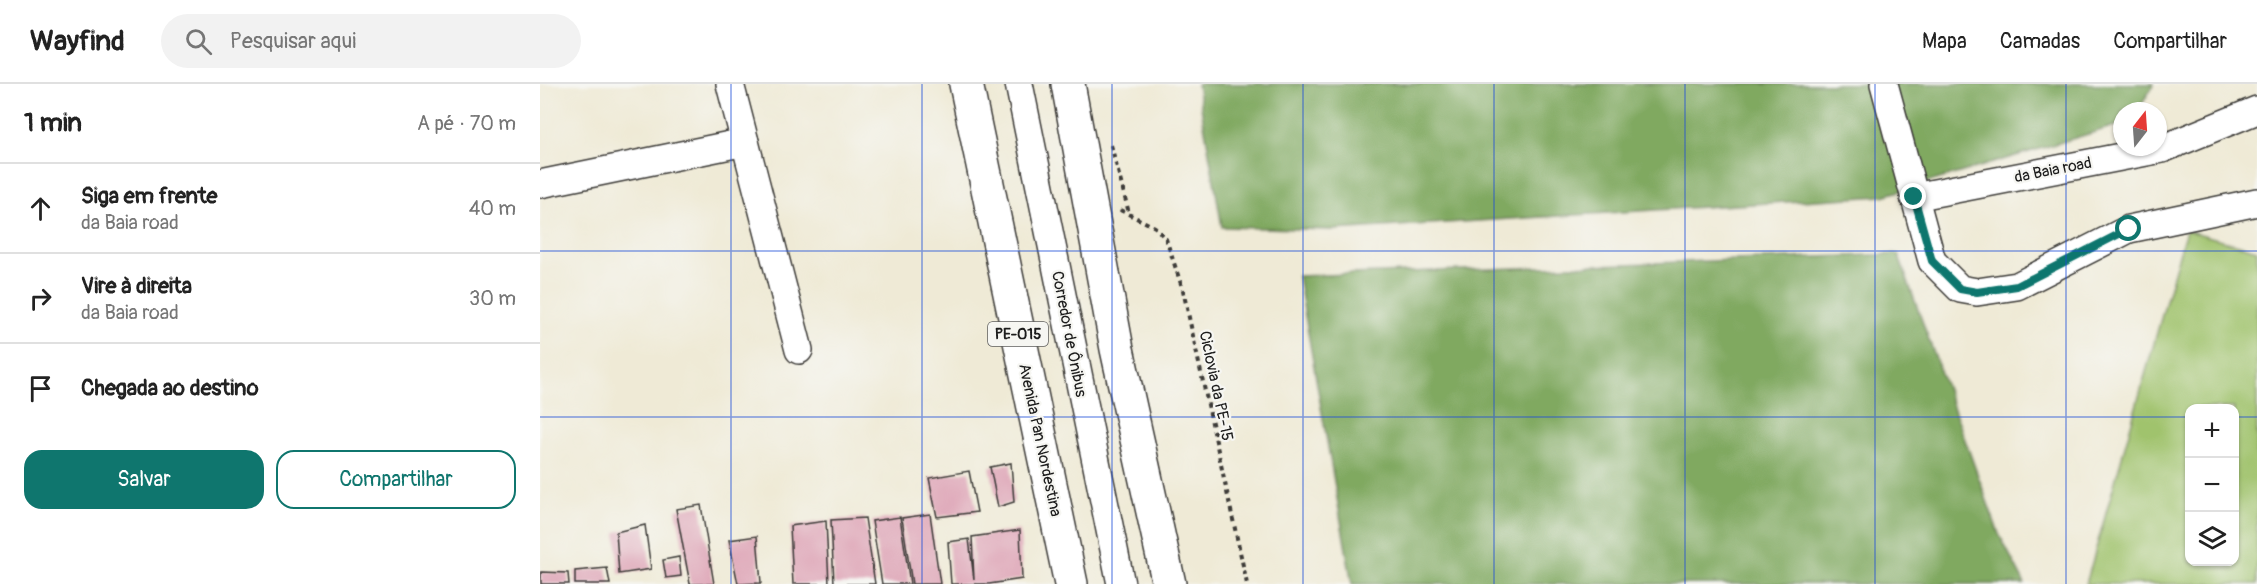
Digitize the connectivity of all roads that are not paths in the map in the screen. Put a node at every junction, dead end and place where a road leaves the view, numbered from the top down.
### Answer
1 (730, 84) edge
2 (966, 84) edge
3 (1019, 84) edge
4 (1068, 84) edge
5 (1884, 84) edge
6 (2257, 110) edge
7 (745, 142) junction
8 (540, 184) edge
9 (1914, 197) junction
10 (2257, 202) edge
11 (799, 350) dead end
12 (1071, 584) edge
13 (1120, 584) edge
14 (1169, 584) edge

1 - 7 street
2 - 12 highway, Avenida Pan Nordestina / PE-015
3 - 13 street, Corredor de Ônibus
4 - 14 highway
5 - 9 street
6 - 9 street, da Baia road
7 - 8 street
7 - 11 street
9 - 10 street

